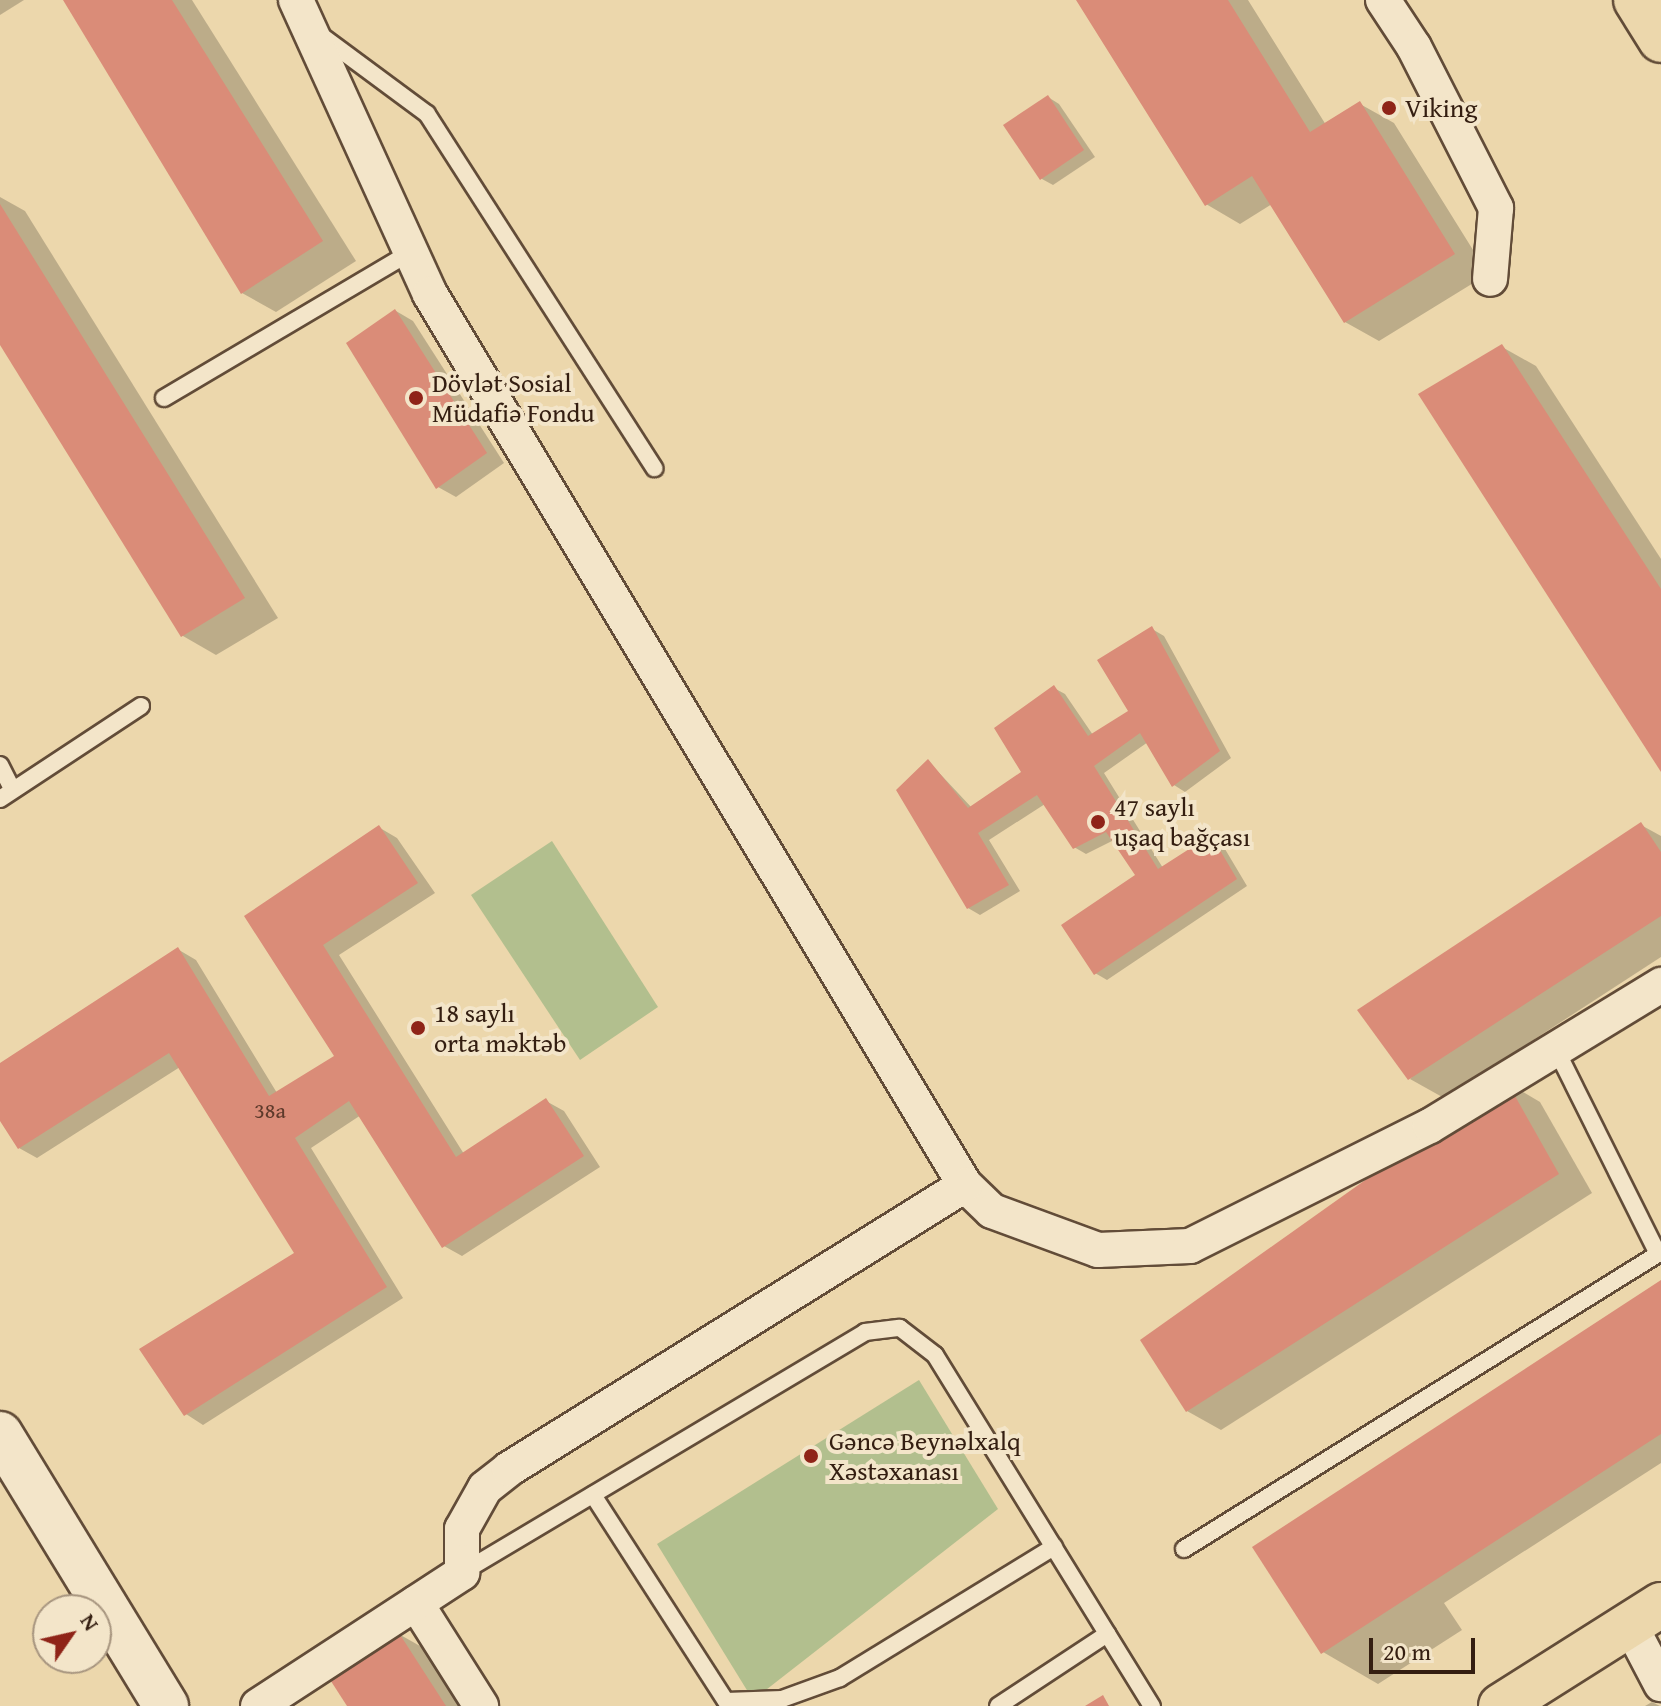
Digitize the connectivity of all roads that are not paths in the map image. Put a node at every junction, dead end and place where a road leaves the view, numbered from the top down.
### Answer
1 (1636, 0) edge
2 (1389, 2) edge
3 (302, 13) edge
4 (1661, 40) edge
5 (409, 253) junction
6 (1490, 279) dead end
7 (164, 398) dead end
8 (654, 468) dead end
9 (141, 706) dead end
10 (0, 765) edge
11 (6, 794) edge
12 (1661, 985) edge
13 (1556, 1049) junction
14 (965, 1185) junction
15 (0, 1434) edge
16 (593, 1495) junction
17 (1054, 1547) junction
18 (1184, 1549) dead end
19 (462, 1573) junction
20 (416, 1603) junction
21 (1646, 1615) edge
22 (1107, 1634) junction
23 (1661, 1684) edge
24 (728, 1703) edge
25 (166, 1706) edge
26 (258, 1706) edge
27 (481, 1706) edge
28 (998, 1706) edge
29 (1152, 1706) edge
30 (1501, 1706) edge

1 - 4 main road
2 - 6 street
3 - 5 street
3 - 8 lane
5 - 7 lane
5 - 14 street
9 - 11 lane
10 - 11 lane
12 - 13 street
13 - 14 street
13 - 18 lane
14 - 19 street
15 - 25 street
16 - 17 lane
16 - 19 lane
16 - 24 lane
17 - 22 lane
17 - 24 lane
19 - 20 street
20 - 26 street
20 - 27 street
21 - 23 street
21 - 30 main road
22 - 28 lane
22 - 29 lane

